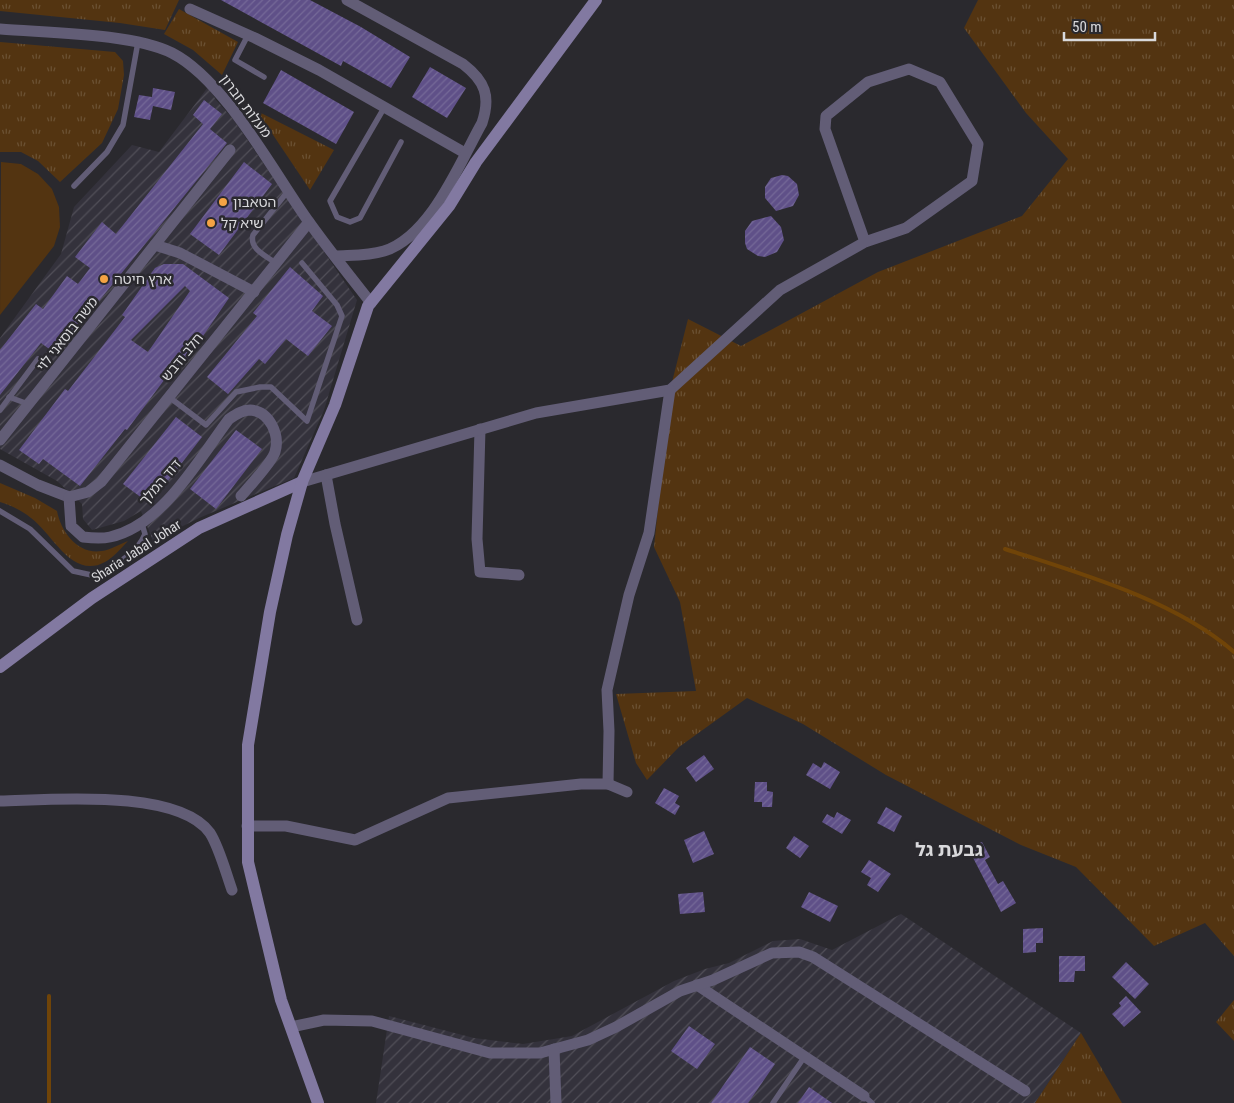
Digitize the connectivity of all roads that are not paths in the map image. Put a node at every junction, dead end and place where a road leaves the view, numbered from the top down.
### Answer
1 (348, 0) edge
2 (596, 0) edge
3 (190, 9) dead end
4 (0, 28) edge
5 (248, 35) junction
6 (138, 42) junction
7 (264, 77) dead end
8 (384, 108) junction
9 (401, 142) dead end
10 (230, 150) dead end
11 (465, 153) junction
12 (74, 186) dead end
13 (288, 191) junction
14 (309, 222) junction
15 (865, 242) junction
16 (156, 244) junction
17 (335, 256) junction
18 (276, 263) junction
19 (302, 263) dead end
20 (254, 292) junction
21 (370, 303) junction
22 (38, 359) dead end
23 (670, 390) junction
24 (9, 397) junction
25 (169, 397) junction
26 (30, 405) junction
27 (0, 410) edge
28 (480, 429) junction
29 (0, 440) edge
30 (0, 465) edge
31 (326, 474) junction
32 (302, 482) junction
33 (242, 496) dead end
34 (70, 497) junction
35 (0, 511) edge
36 (142, 524) junction
37 (520, 575) dead end
38 (357, 620) dead end
39 (0, 668) edge
40 (608, 784) junction
41 (626, 792) dead end
42 (0, 801) edge
43 (247, 826) junction
44 (232, 890) dead end
45 (697, 985) junction
46 (291, 1027) junction
47 (554, 1049) junction
48 (805, 1056) junction
49 (1025, 1091) dead end
50 (866, 1101) edge
51 (318, 1103) edge
52 (556, 1103) edge
53 (773, 1103) edge

1 - 11 street
2 - 21 street
3 - 5 street
4 - 6 street, מעלות חברון
5 - 7 lane
5 - 8 street
6 - 12 lane
6 - 13 street, מעלות חברון
8 - 9 lane
8 - 11 street
10 - 16 street, משה בוסאני לוי
11 - 17 street
13 - 14 street, מעלות חברון
13 - 18 lane
14 - 17 street, מעלות חברון
14 - 18 street, חלב ודבש
15 - 15 street
15 - 23 street
16 - 20 street
16 - 26 street, משה בוסאני לוי
17 - 21 street, מעלות חברון
18 - 20 street, חלב ודבש
19 - 25 lane
20 - 25 street, חלב ודבש
21 - 32 street
22 - 24 lane
23 - 28 street
23 - 40 street
24 - 26 lane
24 - 27 lane
25 - 34 street, חלב ודבש
26 - 29 street, משה בוסאני לוי
28 - 31 street
28 - 37 street
30 - 34 street
31 - 32 street
31 - 38 street
32 - 39 street, Sharia Jabal Johar
32 - 43 street
33 - 36 street, דוד המלך
34 - 36 street, דוד המלך
35 - 36 lane
40 - 41 street
40 - 43 street
42 - 44 street
43 - 46 street
45 - 47 street
45 - 48 street
45 - 49 street
46 - 47 street
46 - 51 street
47 - 52 street
48 - 50 street
48 - 53 lane

